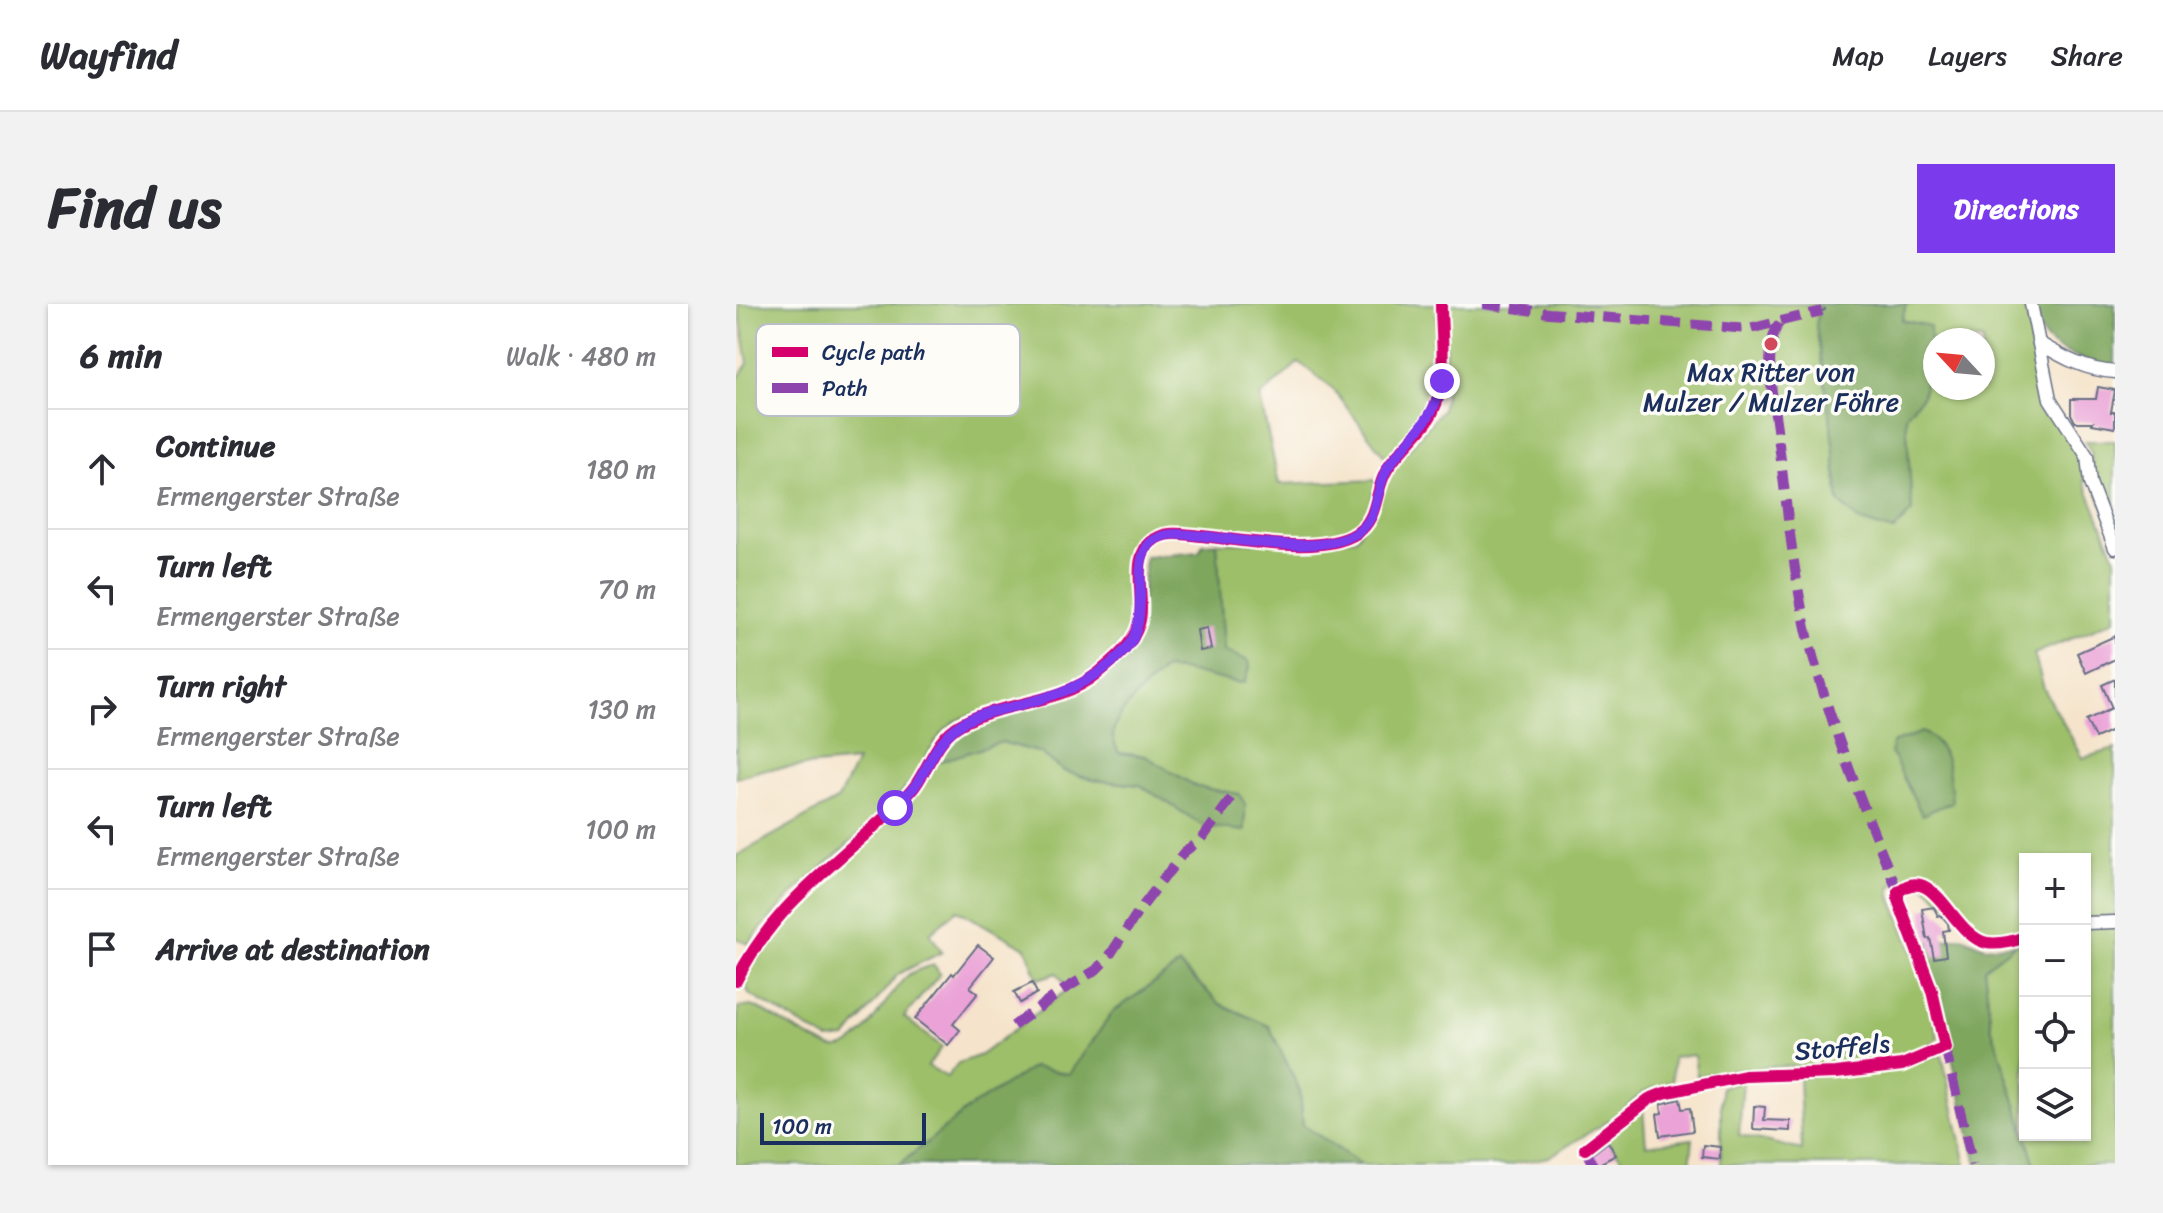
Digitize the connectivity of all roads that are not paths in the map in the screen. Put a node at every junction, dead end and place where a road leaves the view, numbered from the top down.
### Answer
1 (1441, 304) edge
2 (2031, 304) edge
3 (2039, 343) junction
4 (2115, 372) edge
5 (2115, 548) edge
6 (2115, 922) edge
7 (2091, 923) edge
8 (2019, 939) edge
9 (736, 981) edge
10 (1585, 1149) dead end

1 - 9 street
2 - 3 street
3 - 4 street
3 - 5 street
6 - 7 street
8 - 10 street, Stoffels

